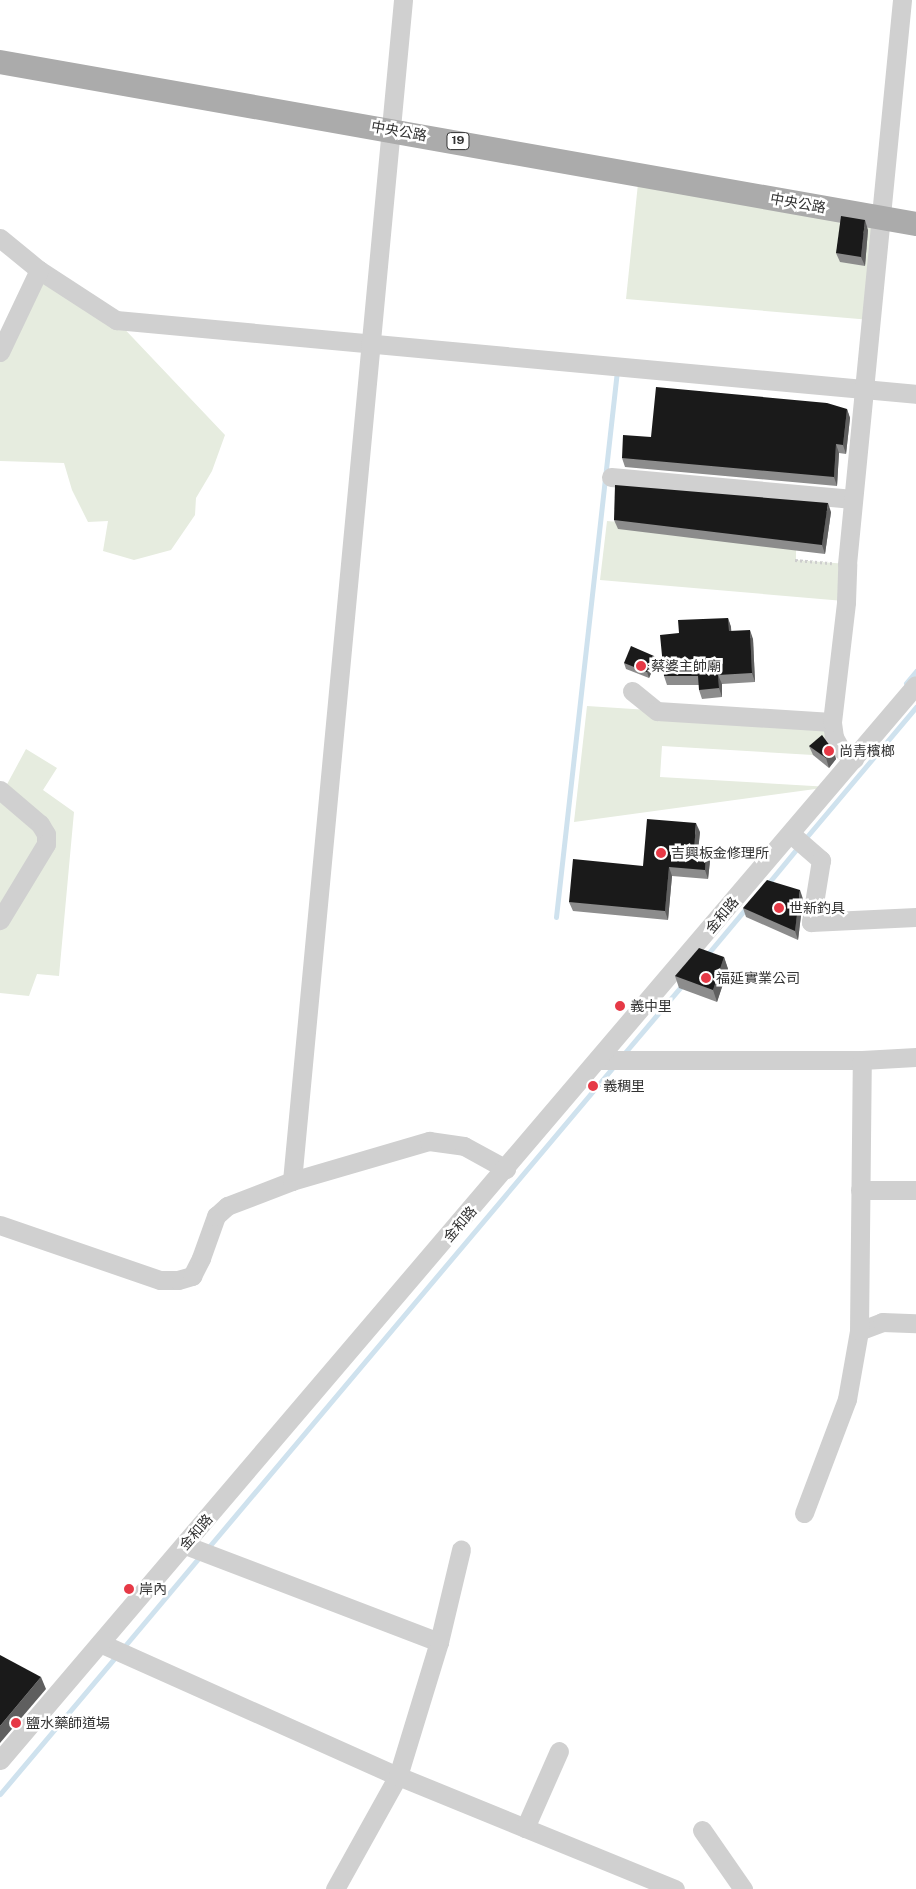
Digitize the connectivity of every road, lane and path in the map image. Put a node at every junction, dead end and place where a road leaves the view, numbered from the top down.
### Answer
1 (404, 0) edge
2 (902, 0) edge
3 (0, 62) edge
4 (390, 129) junction
5 (879, 218) junction
6 (916, 224) edge
7 (0, 238) edge
8 (39, 270) junction
9 (372, 344) junction
10 (0, 352) edge
11 (864, 388) junction
12 (916, 394) edge
13 (611, 478) dead end
14 (853, 495) junction
15 (796, 560) dead end
16 (847, 564) junction
17 (916, 685) edge
18 (632, 691) dead end
19 (832, 722) junction
20 (854, 759) junction
21 (0, 790) edge
22 (791, 834) junction
23 (916, 917) edge
24 (0, 920) edge
25 (916, 1057) edge
26 (599, 1060) junction
27 (862, 1060) junction
28 (506, 1169) junction
29 (292, 1181) junction
30 (860, 1190) junction
31 (916, 1190) edge
32 (0, 1225) edge
33 (916, 1323) edge
34 (859, 1331) junction
35 (804, 1513) dead end
36 (185, 1545) junction
37 (460, 1550) dead end
38 (439, 1642) junction
39 (100, 1643) junction
40 (559, 1751) dead end
41 (0, 1760) edge
42 (398, 1776) junction
43 (525, 1828) junction
44 (702, 1830) dead end
45 (335, 1889) edge
46 (675, 1889) edge
47 (742, 1889) edge

1 - 4 street
2 - 5 street
3 - 4 main road, 中央公路 / 19
4 - 5 main road, 中央公路 / 19
4 - 9 street
5 - 6 main road, 中央公路 / 19
5 - 11 street
7 - 8 street
8 - 9 street
8 - 10 street
9 - 11 street
9 - 29 street
11 - 12 street
11 - 14 street
13 - 14 street
14 - 16 street
15 - 16 path
16 - 19 street
17 - 20 street, 金和路
18 - 19 street
19 - 20 street
20 - 22 street, 金和路
21 - 24 street
22 - 23 street
22 - 26 street, 金和路
25 - 27 street
26 - 27 street
26 - 28 street, 金和路
27 - 30 street
28 - 29 street
28 - 36 street, 金和路
29 - 32 street
30 - 31 street
30 - 34 street
33 - 34 street
34 - 35 street
36 - 38 street
36 - 39 street, 金和路
37 - 38 street
38 - 42 street
39 - 41 street, 金和路
39 - 42 street
40 - 43 street
42 - 43 street
42 - 45 street
43 - 46 street
44 - 47 street

